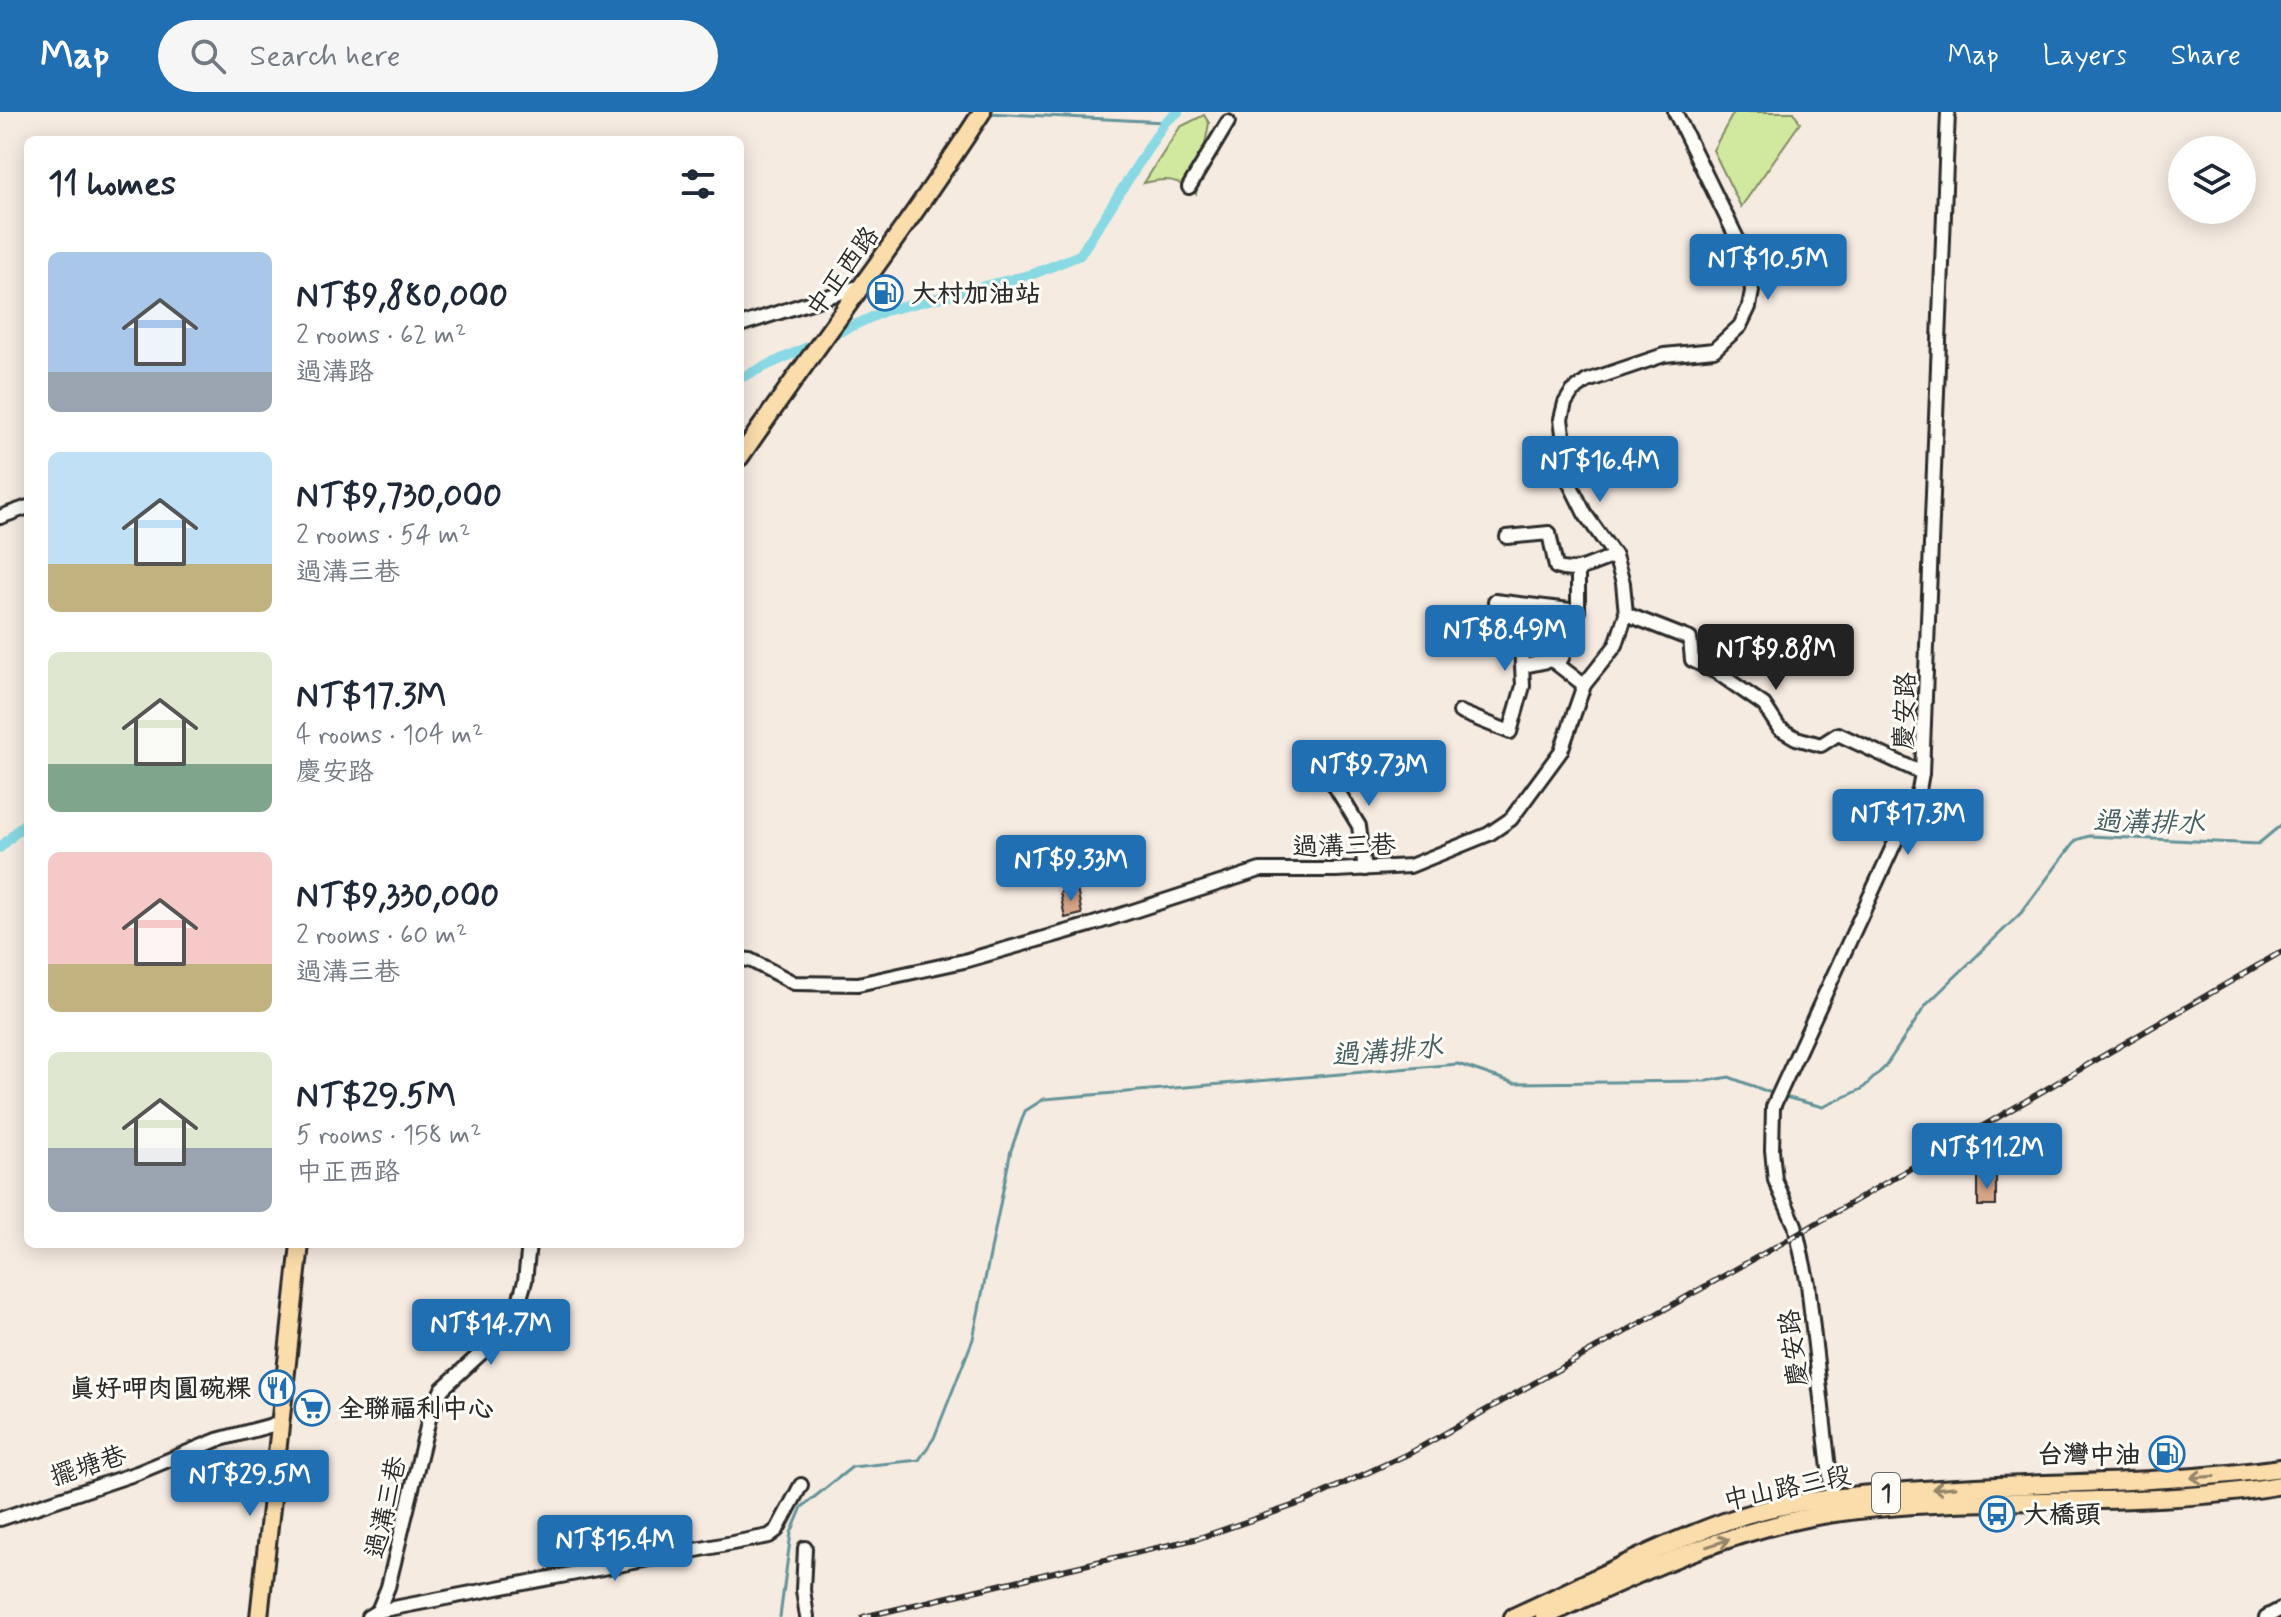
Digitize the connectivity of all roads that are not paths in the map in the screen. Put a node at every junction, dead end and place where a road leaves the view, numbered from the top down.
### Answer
1 (982, 112) edge
2 (1675, 112) edge
3 (1948, 112) edge
4 (1228, 122) dead end
5 (1189, 187) dead end
6 (858, 287) junction
7 (744, 324) edge
8 (744, 451) edge
9 (24, 508) edge
10 (0, 517) edge
11 (1507, 537) dead end
12 (1615, 556) junction
13 (1578, 570) junction
14 (1495, 601) dead end
15 (1524, 605) junction
16 (1578, 611) junction
17 (1626, 614) junction
18 (1553, 661) junction
19 (1524, 666) junction
20 (1584, 685) junction
21 (1460, 712) dead end
22 (1322, 765) dead end
23 (1922, 773) junction
24 (1365, 869) junction
25 (744, 959) edge
26 (300, 1248) edge
27 (529, 1248) edge
28 (280, 1423) junction
29 (2281, 1468) edge
30 (801, 1485) dead end
31 (2281, 1485) edge
32 (1833, 1505) junction
33 (0, 1519) edge
34 (805, 1548) dead end
35 (2281, 1609) edge
36 (402, 1612) edge
37 (373, 1614) edge
38 (259, 1617) edge
39 (807, 1617) edge
40 (1513, 1617) edge
41 (1544, 1617) edge
42 (2266, 1617) edge

1 - 6 main road, 中正西路
2 - 12 street, 過溝三巷
3 - 23 street, 慶安路
4 - 5 street
6 - 7 street
6 - 8 main road, 中正西路
9 - 10 street
11 - 13 street
12 - 13 street
12 - 17 street, 過溝三巷
13 - 16 street
14 - 15 street
15 - 16 street
15 - 19 street
16 - 18 street
17 - 20 street, 過溝三巷
17 - 23 street
18 - 19 street
18 - 20 street
19 - 21 street
20 - 24 street, 過溝三巷
22 - 24 street
23 - 32 street, 慶安路
24 - 25 street, 過溝三巷
26 - 28 main road
27 - 37 street, 過溝三巷
28 - 33 street, 擺塘巷
28 - 38 main road
29 -> 32 main road, 中山路三段 / 1
30 - 36 street
31 - 32 main road, 中山路三段 / 1
32 - 40 main road, 中山路三段 / 1
41 -> 32 main road, 中山路三段 / 1
34 - 39 street
35 - 42 street
36 - 37 street

